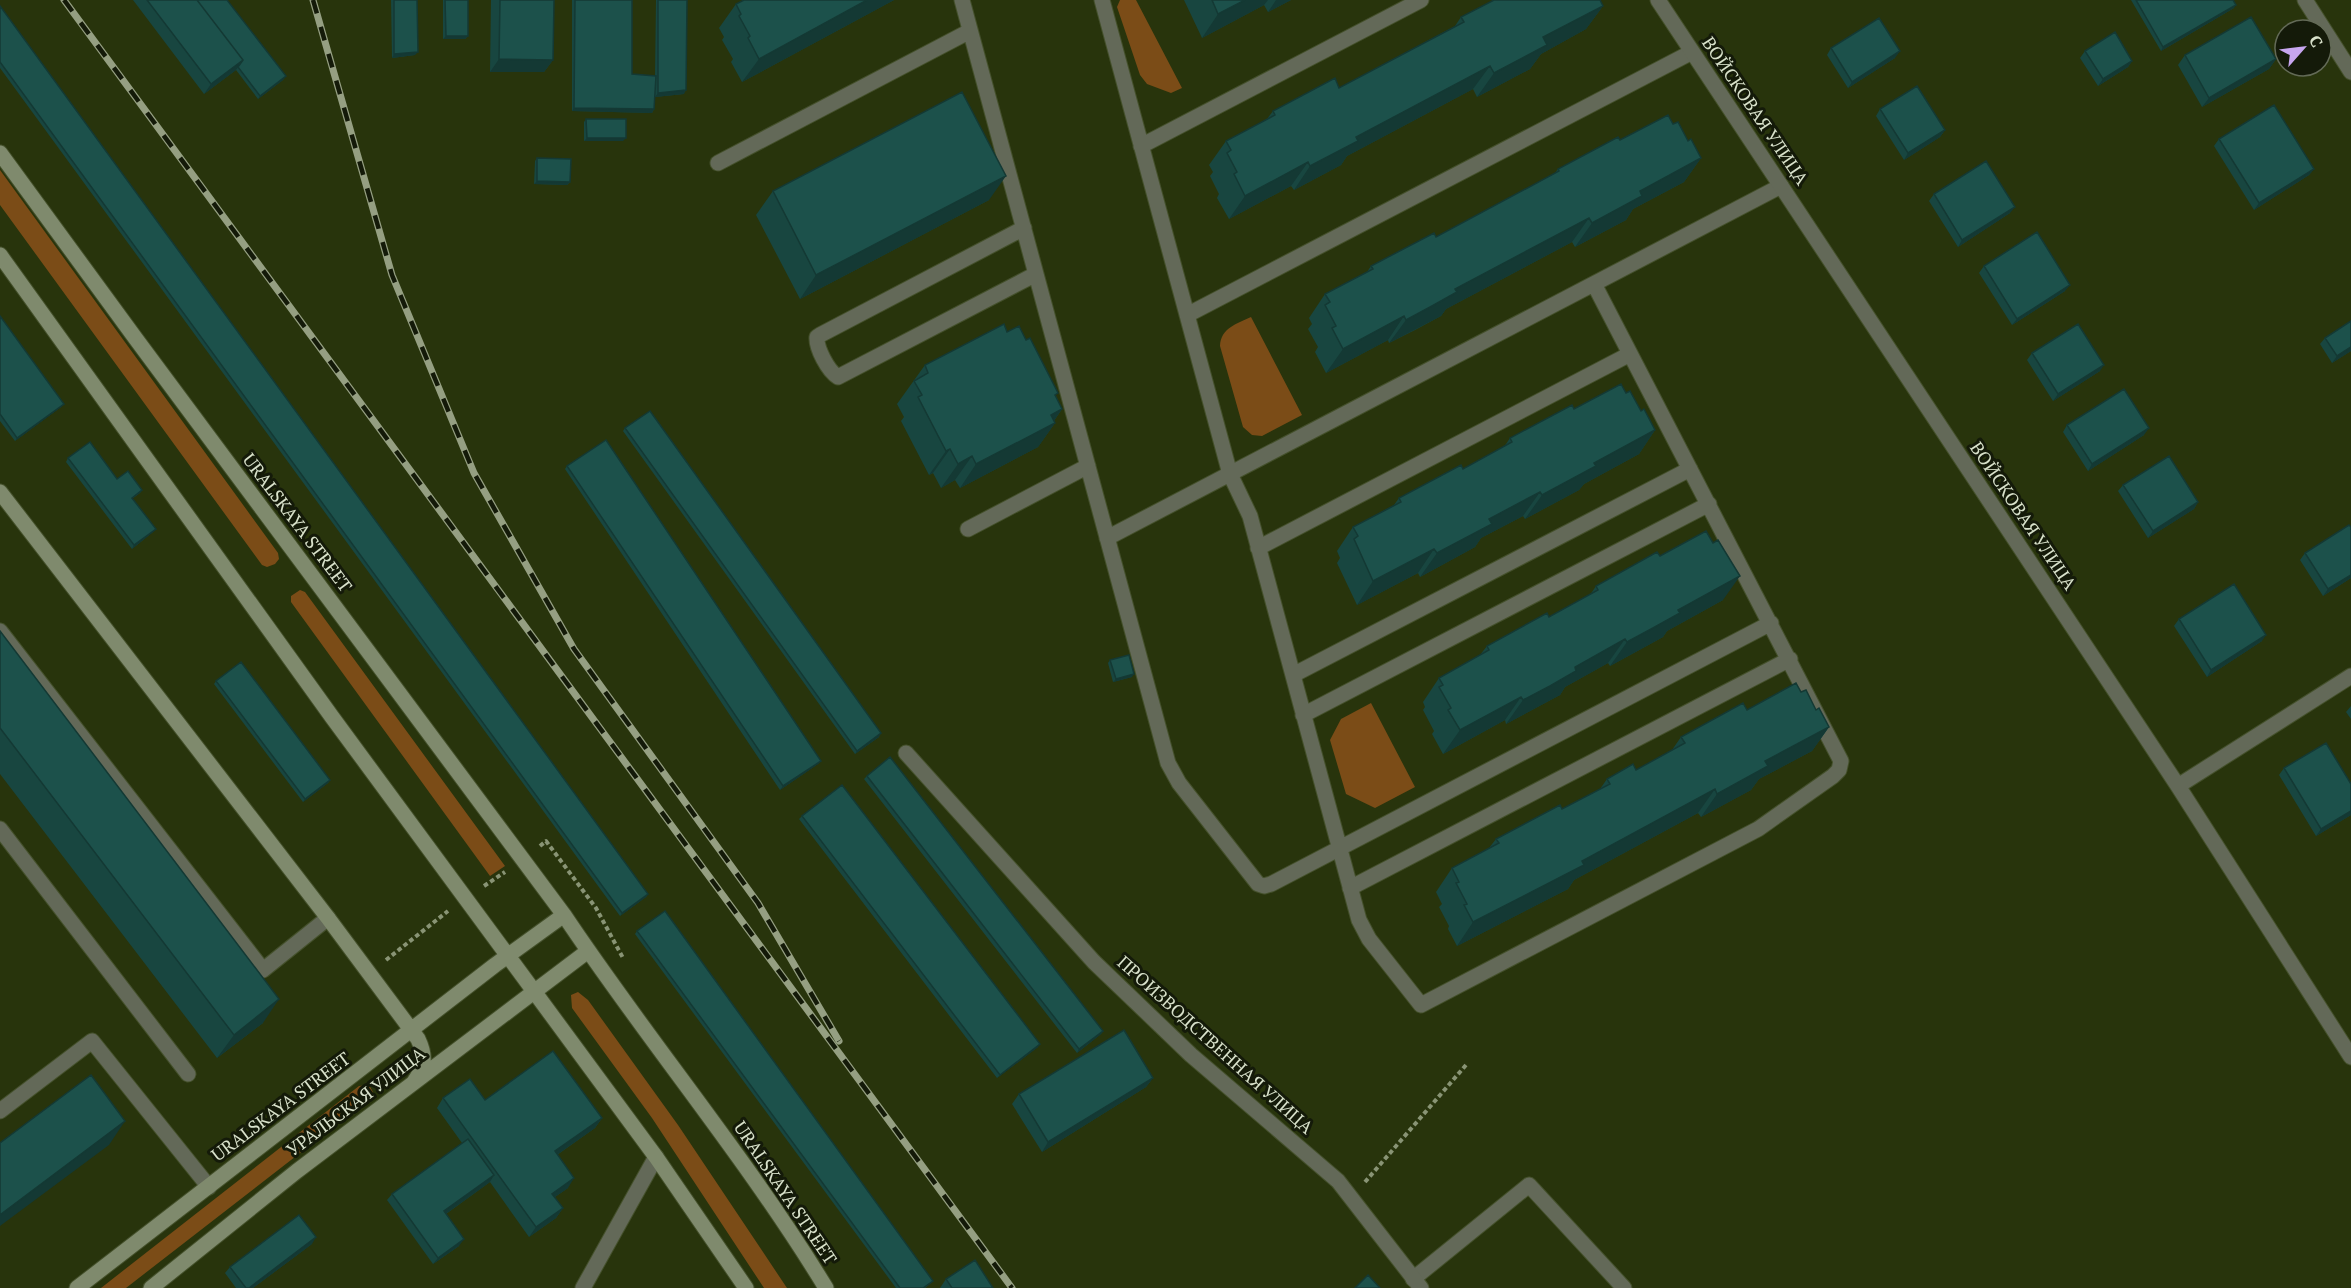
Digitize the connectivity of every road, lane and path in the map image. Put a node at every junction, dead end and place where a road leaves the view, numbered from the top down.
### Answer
1 (962, 0) edge
2 (1102, 0) edge
3 (1421, 0) edge
4 (1658, 0) edge
5 (2305, 0) edge
6 (970, 31) junction
7 (1692, 52) junction
8 (2351, 72) edge
9 (1141, 146) junction
10 (0, 153) edge
11 (718, 162) dead end
12 (1781, 186) junction
13 (1024, 228) junction
14 (0, 255) edge
15 (1036, 274) junction
16 (1594, 284) junction
17 (1187, 315) junction
18 (1630, 354) junction
19 (1088, 466) junction
20 (1690, 468) junction
21 (1230, 474) junction
22 (0, 492) edge
23 (1709, 504) junction
24 (968, 529) dead end
25 (1107, 538) junction
26 (1258, 548) junction
27 (1771, 623) junction
28 (0, 631) edge
29 (1790, 659) junction
30 (1293, 675) junction
31 (2351, 676) edge
32 (1303, 715) junction
33 (906, 753) dead end
34 (2178, 786) junction
35 (0, 829) edge
36 (1340, 849) junction
37 (523, 859) junction
38 (1350, 888) junction
39 (465, 898) junction
40 (564, 915) junction
41 (328, 918) junction
42 (588, 951) junction
43 (507, 956) junction
44 (369, 973) junction
45 (532, 991) junction
46 (395, 1007) junction
47 (441, 1007) junction
48 (412, 1030) junction
49 (390, 1048) junction
50 (2351, 1057) edge
51 (1466, 1065) dead end
52 (188, 1074) dead end
53 (414, 1082) junction
54 (0, 1111) edge
55 (656, 1157) junction
56 (209, 1187) junction
57 (1351, 1199) junction
58 (1417, 1284) edge
59 (77, 1288) edge
60 (151, 1288) edge
61 (583, 1288) edge
62 (746, 1288) edge
63 (826, 1288) edge
64 (1624, 1288) edge

1 - 6 street
2 - 9 street
3 - 9 street
4 - 7 street, ВОЙСКОВАЯ УЛИЦА
5 - 8 street
6 - 11 street
6 - 13 street
7 - 12 street, ВОЙСКОВАЯ УЛИЦА
7 - 17 street
9 - 17 street
10 - 37 main road, URALSKAYA STREET
12 - 16 street
12 - 34 street, ВОЙСКОВАЯ УЛИЦА
13 - 15 street
13 - 15 street
14 - 39 main road
15 - 19 street
16 - 18 street
16 - 21 street
17 - 21 street
18 - 20 street
18 - 26 street
19 - 24 street
19 - 25 street
20 - 23 street
20 - 30 street
21 - 25 street
21 - 26 street
22 - 41 main road
23 - 27 street
23 - 32 street
25 - 36 street
26 - 30 street
27 - 29 street
27 - 36 street
28 - 41 street
29 - 38 street
29 - 38 street
30 - 32 street
31 - 34 street
32 - 36 street
33 - 57 street, ПРОИЗВОДСТВЕННАЯ УЛИЦА
34 - 50 street, ВОЙСКОВАЯ УЛИЦА
35 - 52 street
36 - 38 street
37 - 39 path
37 - 40 main road, URALSKAYA STREET
39 - 43 main road
39 - 44 path
40 - 42 main road, URALSKAYA STREET
40 - 43 main road, URALSKAYA STREET
41 - 44 main road
42 - 45 main road, УРАЛЬСКАЯ УЛИЦА
42 - 63 main road, URALSKAYA STREET
43 - 45 main road
43 - 47 main road, URALSKAYA STREET
44 - 46 main road
45 - 53 main road, УРАЛЬСКАЯ УЛИЦА
45 - 55 main road
46 - 47 main road
46 - 48 main road
46 - 49 main road
47 - 48 main road, URALSKAYA STREET
48 - 49 main road, URALSKAYA STREET
48 - 53 main road
49 - 56 main road, URALSKAYA STREET
51 - 57 path
53 - 60 main road, УРАЛЬСКАЯ УЛИЦА
54 - 56 street
55 - 61 street
55 - 62 main road
56 - 59 main road, URALSKAYA STREET
57 - 58 street, ПРОИЗВОДСТВЕННАЯ УЛИЦА
58 - 64 street

